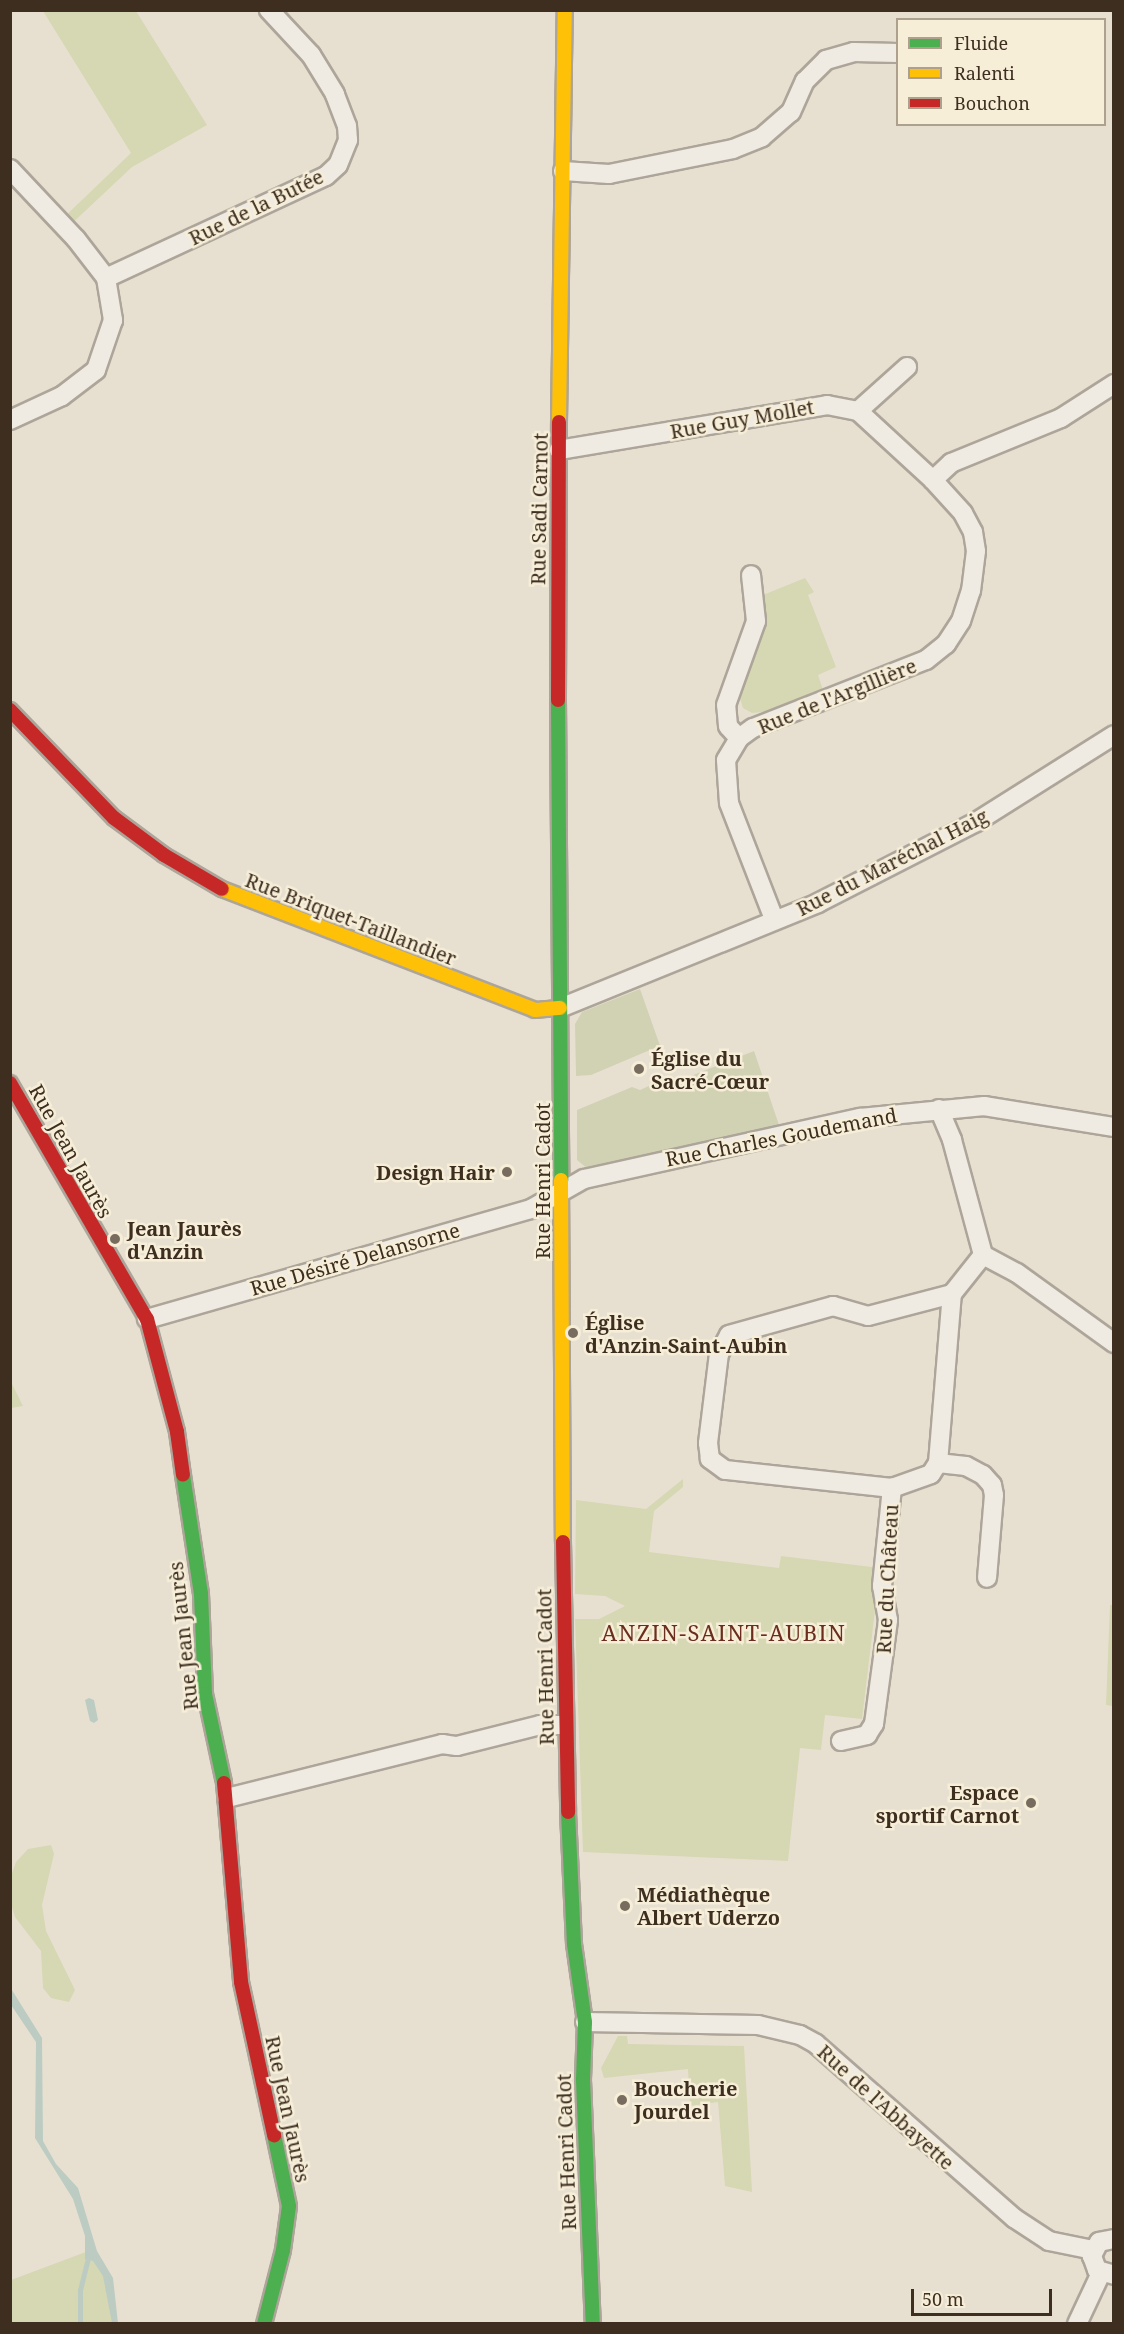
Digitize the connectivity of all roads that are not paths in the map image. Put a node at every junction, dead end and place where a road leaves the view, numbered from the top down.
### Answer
1 (269, 10) edge
2 (565, 10) edge
3 (896, 53) edge
4 (10, 169) edge
5 (563, 171) junction
6 (106, 278) junction
7 (907, 367) dead end
8 (1113, 384) edge
9 (858, 411) junction
10 (10, 420) edge
11 (560, 450) junction
12 (933, 480) junction
13 (751, 575) dead end
14 (10, 710) edge
15 (1113, 735) edge
16 (739, 738) junction
17 (774, 920) junction
18 (560, 1008) junction
19 (10, 1083) edge
20 (939, 1109) junction
21 (1113, 1127) edge
22 (561, 1192) junction
23 (983, 1255) junction
24 (952, 1294) junction
25 (147, 1319) junction
26 (1113, 1343) edge
27 (938, 1463) junction
28 (892, 1488) junction
29 (987, 1578) dead end
30 (564, 1725) junction
31 (841, 1741) dead end
32 (227, 1798) junction
33 (585, 2022) junction
34 (1113, 2239) edge
35 (1093, 2250) junction
36 (1107, 2274) edge
37 (264, 2324) edge
38 (593, 2324) edge
39 (1077, 2324) edge

1 - 6 street, Rue de la Butée
2 - 5 main road, Rue Sadi Carnot
3 - 5 street
4 - 6 street
5 - 11 main road, Rue Sadi Carnot
6 - 10 street
7 - 9 street
8 - 12 street
9 - 11 street, Rue Guy Mollet
9 - 12 street, Rue de l'Argillière
11 - 18 main road, Rue Sadi Carnot
12 - 16 street, Rue de l'Argillière
13 - 16 street
14 - 18 main road, Rue Briquet-Taillandier
15 - 17 street, Rue du Maréchal Haig
16 - 17 street, Rue de l'Argillière
17 - 18 street, Rue du Maréchal Haig
18 - 22 main road, Rue Henri Cadot
19 - 25 main road, Rue Jean Jaurès
20 - 21 street, Rue Charles Goudemand
20 - 22 street, Rue Charles Goudemand
20 - 23 street
22 - 25 street, Rue Désiré Delansorne
22 - 30 main road, Rue Henri Cadot
23 - 24 street
23 - 26 street
24 - 27 street
24 - 28 street
25 - 32 main road, Rue Jean Jaurès
27 - 28 street, Rue du Château
27 - 29 street
28 - 31 street, Rue du Château
30 - 32 street
30 - 33 main road, Rue Henri Cadot
32 - 37 main road, Rue Jean Jaurès
33 - 35 street, Rue de l'Abbayette
33 - 38 main road, Rue Henri Cadot
34 - 35 street
35 - 36 street
36 - 39 street

